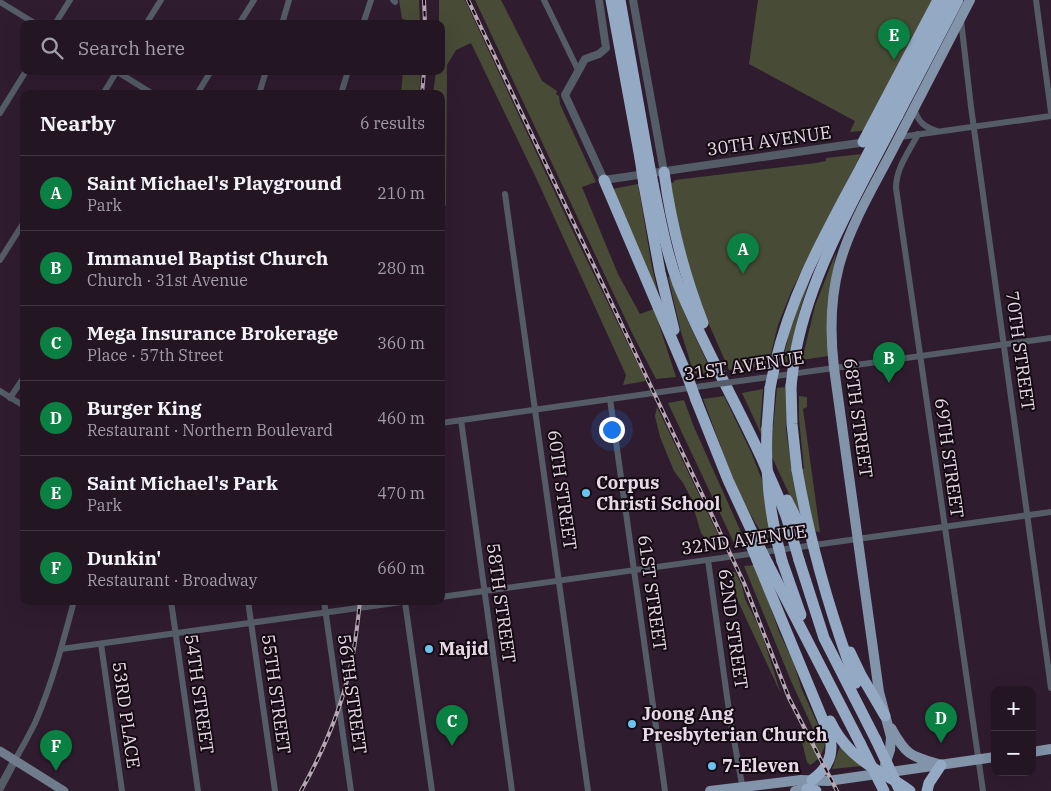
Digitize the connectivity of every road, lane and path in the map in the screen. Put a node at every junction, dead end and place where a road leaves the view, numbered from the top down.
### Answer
1 (70, 0) edge
2 (161, 0) edge
3 (254, 0) edge
4 (289, 0) edge
5 (371, 0) edge
6 (544, 0) edge
7 (599, 0) edge
8 (611, 0) edge
9 (620, 0) edge
10 (633, 0) edge
11 (938, 0) edge
12 (948, 0) edge
13 (958, 0) edge
14 (970, 0) edge
15 (1036, 0) edge
16 (0, 2) edge
17 (961, 19) junction
18 (29, 20) edge
19 (58, 20) edge
20 (148, 20) edge
21 (242, 20) edge
22 (283, 20) edge
23 (364, 20) edge
24 (578, 70) junction
25 (24, 75) edge
26 (114, 75) edge
27 (122, 75) edge
28 (209, 75) edge
29 (265, 75) edge
30 (347, 75) edge
31 (105, 90) edge
32 (147, 90) edge
33 (199, 90) edge
34 (260, 90) edge
35 (342, 90) edge
36 (914, 108) junction
37 (1051, 112) edge
38 (894, 113) junction
39 (0, 114) edge
40 (1051, 116) edge
41 (974, 126) junction
42 (938, 132) junction
43 (918, 134) junction
44 (900, 137) junction
45 (863, 142) junction
46 (644, 158) junction
47 (866, 167) junction
48 (664, 172) junction
49 (604, 180) junction
50 (649, 185) junction
51 (505, 194) dead end
52 (20, 228) edge
53 (0, 260) edge
54 (1051, 338) edge
55 (1004, 345) junction
56 (919, 356) junction
57 (717, 368) junction
58 (834, 368) junction
59 (687, 375) junction
60 (20, 384) edge
61 (0, 392) edge
62 (10, 398) junction
63 (610, 399) junction
64 (20, 404) edge
65 (536, 410) junction
66 (461, 420) junction
67 (445, 422) edge
68 (756, 448) junction
69 (1051, 512) edge
70 (1027, 516) junction
71 (944, 527) junction
72 (859, 539) junction
73 (708, 560) junction
74 (764, 565) junction
75 (633, 570) junction
76 (560, 580) junction
77 (823, 585) junction
78 (484, 591) junction
79 (445, 596) edge
80 (73, 605) edge
81 (171, 605) edge
82 (249, 605) edge
83 (325, 605) edge
84 (385, 605) edge
85 (407, 605) edge
86 (326, 613) junction
87 (251, 623) junction
88 (175, 634) junction
89 (101, 644) junction
90 (61, 649) junction
91 (820, 663) junction
92 (810, 687) junction
93 (1051, 688) edge
94 (885, 716) junction
95 (876, 740) junction
96 (1051, 749) edge
97 (0, 751) edge
98 (1036, 751) edge
99 (991, 758) edge
100 (15, 760) junction
101 (978, 760) junction
102 (941, 765) junction
103 (882, 773) junction
104 (0, 788) edge
105 (743, 789) edge
106 (806, 789) edge
107 (64, 791) edge
108 (122, 791) edge
109 (198, 791) edge
110 (274, 791) edge
111 (351, 791) edge
112 (432, 791) edge
113 (512, 791) edge
114 (588, 791) edge
115 (666, 791) edge
116 (710, 791) edge
117 (877, 791) edge
118 (884, 791) edge
119 (900, 791) edge
120 (910, 791) edge
121 (927, 791) edge
122 (983, 791) edge

1 - 19 street
2 - 20 street
3 - 21 street
4 - 22 street
5 - 23 street
6 - 24 street
7 - 24 street
8 - 46 highway
9 - 46 highway
10 - 48 street
11 - 45 highway
12 - 38 highway
13 - 38 highway
14 - 17 main road, 68TH STREET
15 - 37 street
16 - 18 street
17 - 36 main road, 68TH STREET
17 - 41 street, 70TH STREET
24 - 49 street
25 - 39 street
26 - 31 street
27 - 32 street
28 - 33 street
29 - 34 street
30 - 35 street
36 - 42 street
36 - 44 main road, 68TH STREET
38 - 47 highway, bridge
40 - 41 street, 30TH AVENUE
41 - 42 street, 30TH AVENUE
41 - 55 street, 70TH STREET
42 - 43 street, 30TH AVENUE
43 - 44 street, 30TH AVENUE
43 - 56 street, 69TH STREET
44 - 45 street, 30TH AVENUE
44 - 58 main road, 68TH STREET
45 - 48 street, 30TH AVENUE
46 - 50 highway, bridge
47 - 77 highway, bridge
47 - 91 highway, bridge
48 - 49 street, 30TH AVENUE
48 - 57 highway
49 - 59 highway
50 - 57 highway
50 - 59 highway
51 - 65 street, 60TH STREET
52 - 53 street
54 - 55 street, 31ST AVENUE
55 - 56 street, 31ST AVENUE
55 - 70 street, 70TH STREET
56 - 58 street, 31ST AVENUE
56 - 71 street, 69TH STREET
57 - 68 highway
58 - 63 street, 31ST AVENUE, bridge
58 - 72 main road, 68TH STREET
59 - 74 highway, bridge
60 - 62 street
61 - 62 street
62 - 64 street
63 - 65 street, 31ST AVENUE
63 - 75 street, 61ST STREET
65 - 66 street, 31ST AVENUE
65 - 76 street, 60TH STREET
66 - 67 street, 31ST AVENUE
66 - 78 street, 58TH STREET
68 - 77 highway
68 - 95 highway, bridge
69 - 70 street, 32ND AVENUE
70 - 71 street, 32ND AVENUE
70 - 93 street, 70TH STREET
71 - 72 street, 32ND AVENUE
71 - 101 street, 69TH STREET
72 - 73 street, 32ND AVENUE
72 - 94 main road, 68TH STREET
73 - 75 street, 32ND AVENUE
73 - 105 street, 62ND STREET
74 - 91 highway
74 - 92 highway
75 - 76 street, 32ND AVENUE
75 - 115 street, 61ST STREET
76 - 78 street, 32ND AVENUE
76 - 114 street, 60TH STREET
77 - 94 highway
77 - 95 highway, bridge
78 - 79 street, 32ND AVENUE
78 - 113 street, 58TH STREET
80 - 90 street
81 - 88 street, 54TH STREET
82 - 87 street, 55TH STREET
83 - 86 street, 56TH STREET
84 - 86 street
85 - 112 street
86 - 87 street
86 - 111 street, 56TH STREET
87 - 88 street
87 - 110 street, 55TH STREET
88 - 89 street
88 - 109 street, 54TH STREET
89 - 90 street
89 - 108 street, 53RD PLACE
90 - 100 street
91 - 118 highway, bridge
92 - 103 highway
92 - 106 highway
94 - 102 main road
94 - 103 main road
95 - 119 highway, bridge
96 - 98 main road
97 - 100 main road
99 - 101 main road
100 - 104 street
100 - 107 main road
101 - 102 main road
101 - 122 street, 69TH STREET
102 - 103 main road
102 - 121 highway
103 - 106 main road
103 - 117 highway
103 - 120 highway
105 - 106 main road
105 - 116 main road

